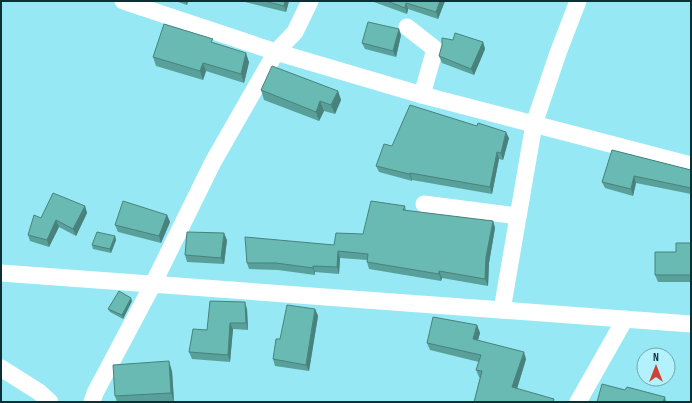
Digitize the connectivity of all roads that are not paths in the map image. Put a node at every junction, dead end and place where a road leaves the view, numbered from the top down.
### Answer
1 (123, 1) edge
2 (310, 1) edge
3 (578, 1) edge
4 (141, 4) edge
5 (407, 27) dead end
6 (276, 52) junction
7 (422, 95) junction
8 (534, 124) junction
9 (691, 164) edge
10 (424, 204) dead end
11 (518, 216) junction
12 (1, 273) edge
13 (153, 284) junction
14 (502, 310) junction
15 (625, 319) junction
16 (691, 324) edge
17 (1, 368) edge
18 (50, 402) edge
19 (92, 402) edge
20 (578, 402) edge

1 - 4 street
2 - 6 street
3 - 8 street
4 - 6 street
5 - 7 street
6 - 7 street
6 - 13 street
7 - 8 street
8 - 9 street
8 - 11 street
10 - 11 street
11 - 14 street
12 - 13 street
13 - 14 street
13 - 19 street
14 - 15 street
15 - 16 street
15 - 20 street
17 - 18 street

